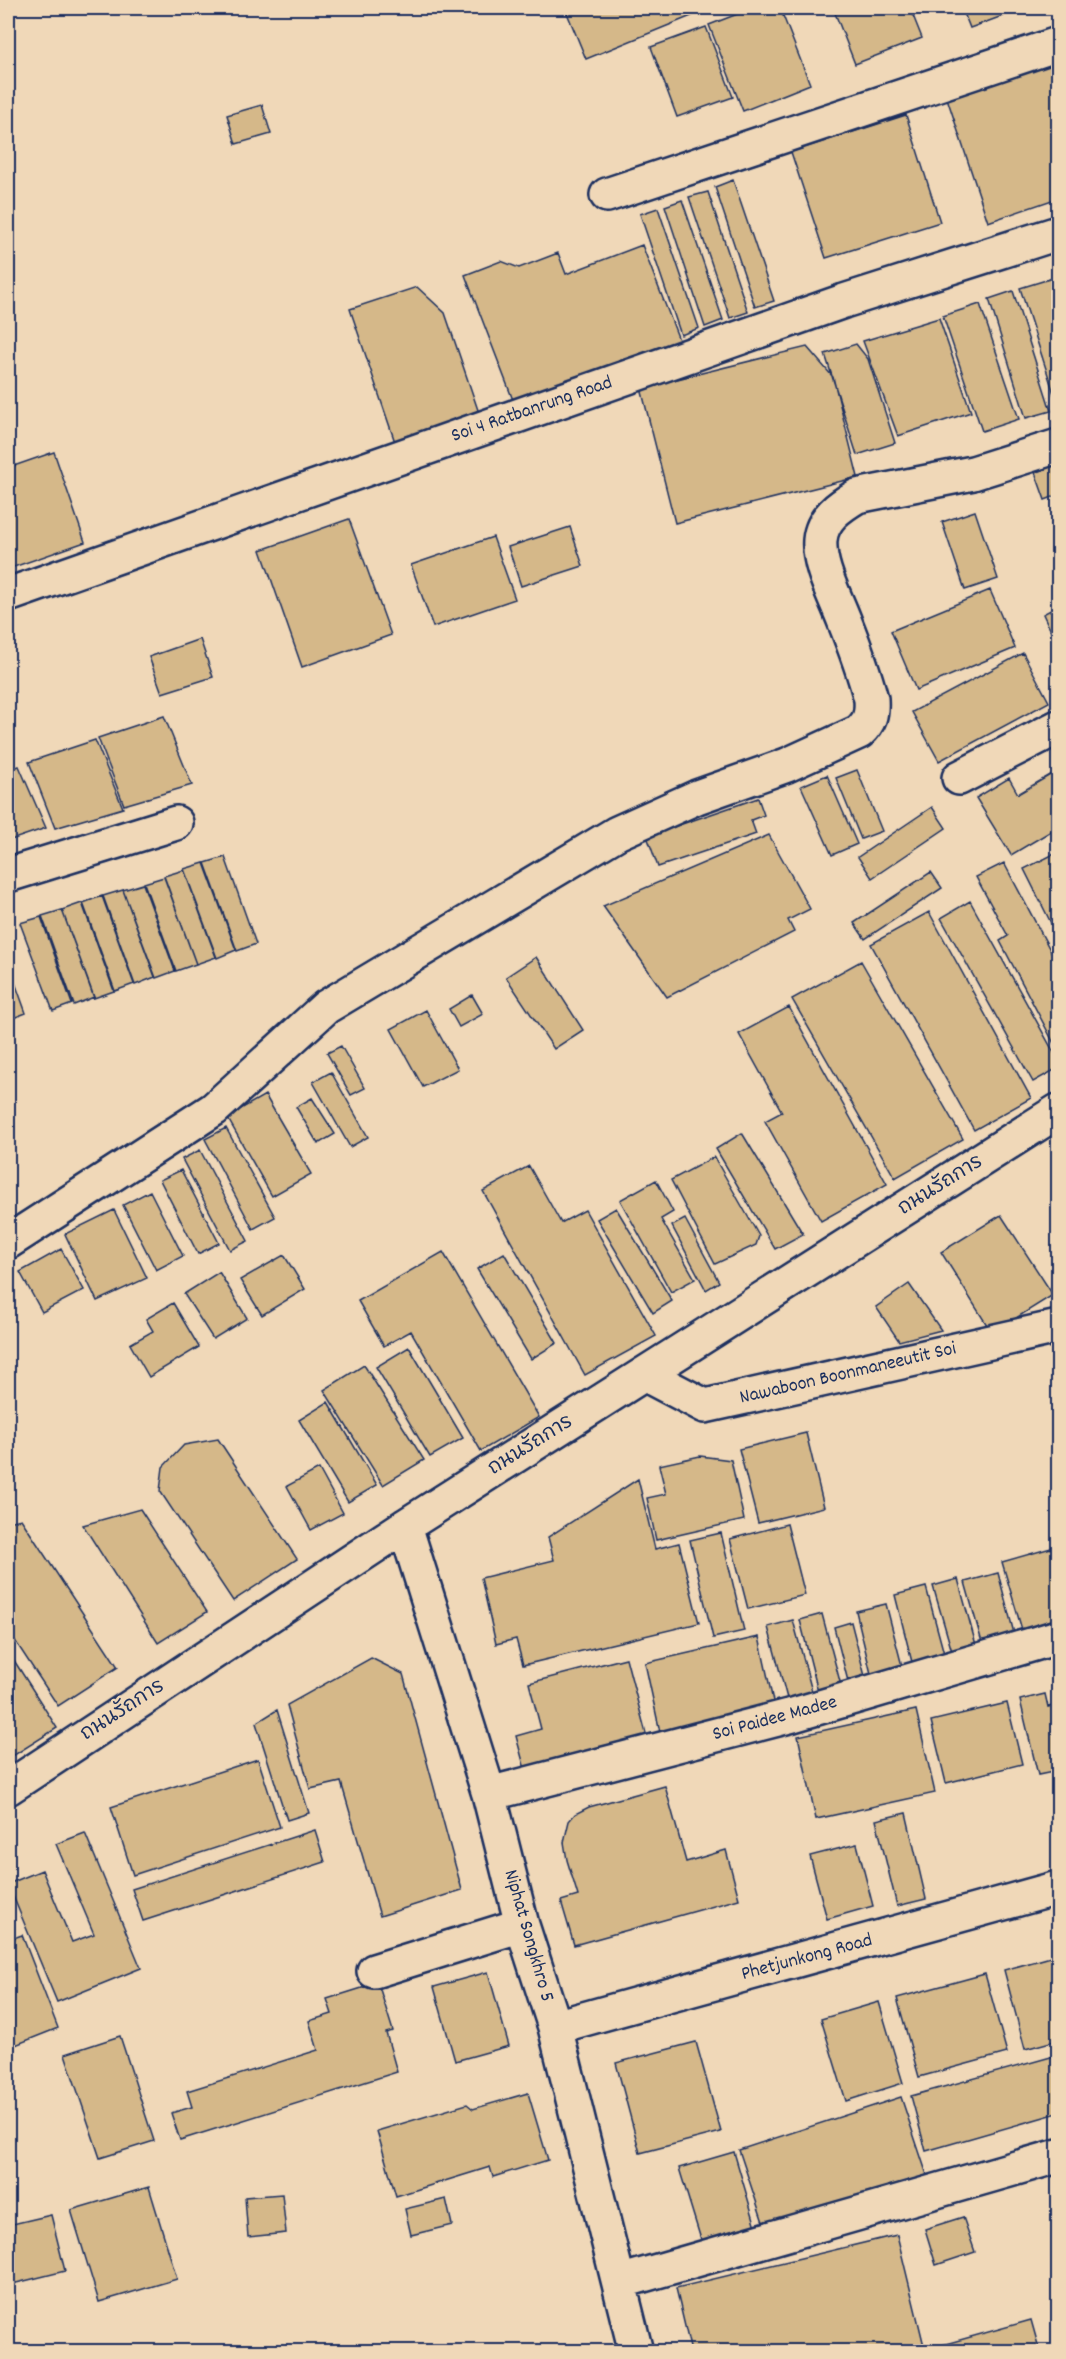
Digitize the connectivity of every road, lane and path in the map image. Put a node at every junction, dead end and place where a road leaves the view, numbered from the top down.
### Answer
1 (1059, 44) edge
2 (607, 195) dead end
3 (1059, 233) edge
4 (1059, 446) edge
5 (8, 594) edge
6 (1059, 727) edge
7 (959, 778) dead end
8 (176, 823) dead end
9 (8, 875) edge
10 (1059, 1112) edge
11 (8, 1242) edge
12 (1059, 1327) edge
13 (644, 1374) junction
14 (405, 1526) junction
15 (1059, 1637) edge
16 (8, 1788) edge
17 (489, 1794) junction
18 (1059, 1888) edge
19 (522, 1925) junction
20 (374, 1971) dead end
21 (555, 2027) junction
22 (1059, 2156) edge
23 (618, 2282) junction
24 (636, 2352) edge

1 - 2 street
3 - 5 street, Soi 4 Ratbanrung Road
4 - 11 street
6 - 7 street
8 - 9 street
10 - 13 street, ถนนรัถการ
12 - 13 street, Nawaboon Boonmaneeutit Soi
13 - 14 street, ถนนรัถการ
14 - 16 street, ถนนรัถการ
14 - 17 street, Niphat Songkhro 5
15 - 17 street, Soi Paidee Madee
17 - 19 street, Niphat Songkhro 5
18 - 21 street, Phetjunkong Road
19 - 20 street
19 - 21 street, Niphat Songkhro 5
21 - 23 street, Niphat Songkhro 5
22 - 23 street
23 - 24 street, Niphat Songkhro 5

